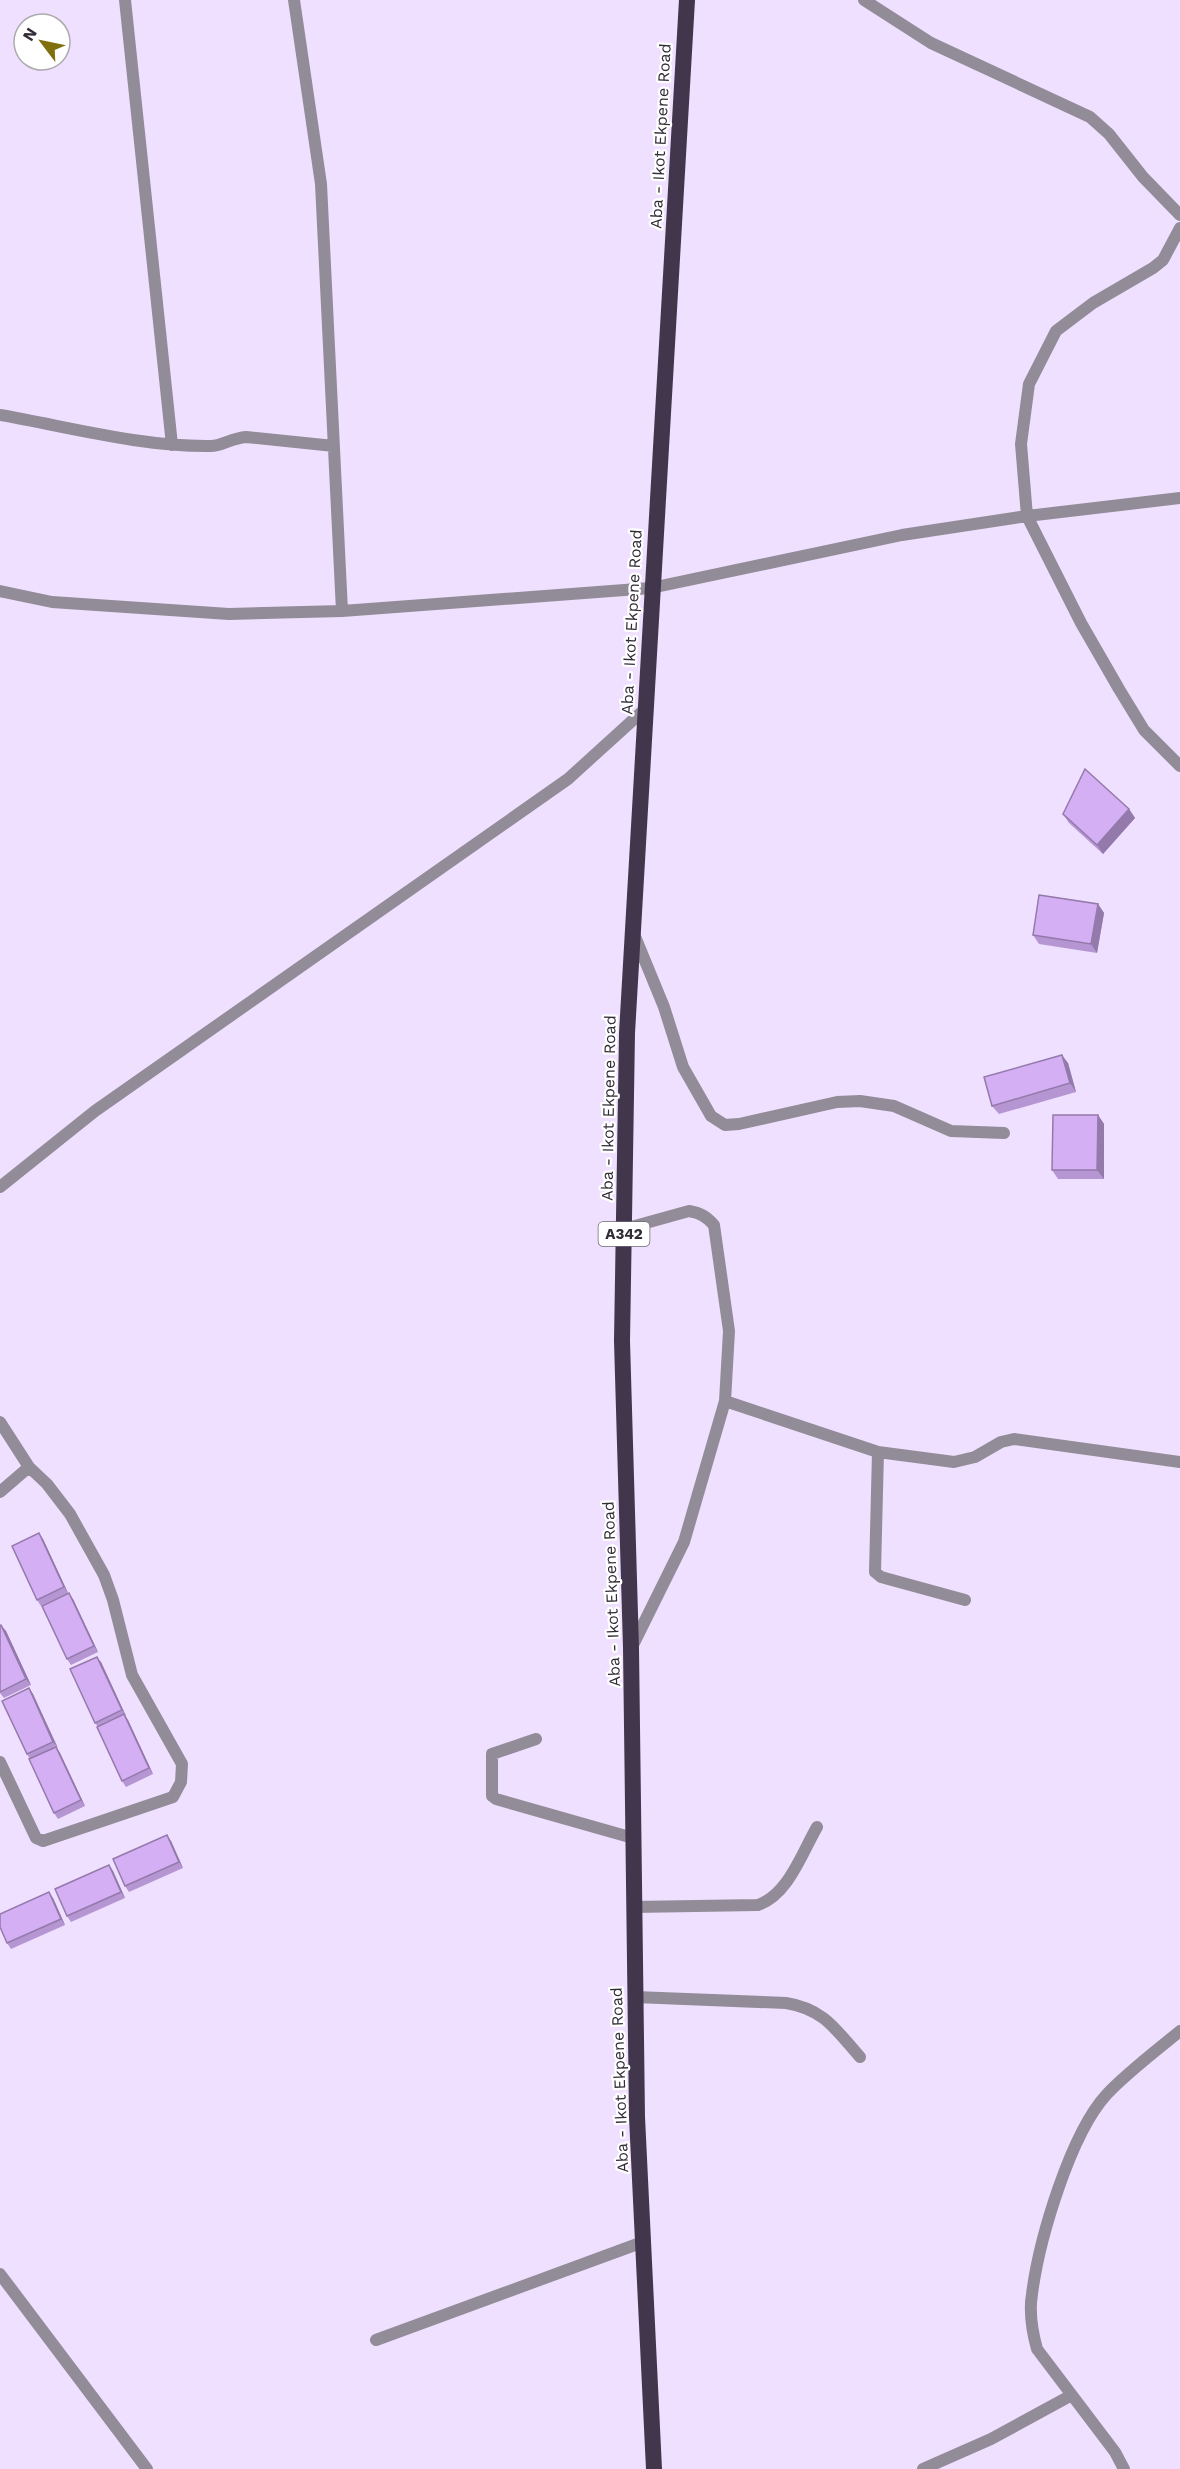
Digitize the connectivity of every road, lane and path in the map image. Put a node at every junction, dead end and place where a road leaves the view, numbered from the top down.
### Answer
1 (125, 0) edge
2 (294, 0) edge
3 (687, 0) edge
4 (864, 0) edge
5 (1180, 215) edge
6 (1180, 228) edge
7 (0, 415) edge
8 (171, 445) junction
9 (334, 446) junction
10 (1180, 498) edge
11 (1027, 516) junction
12 (651, 588) junction
13 (1, 593) edge
14 (342, 611) junction
15 (644, 710) junction
16 (1180, 766) edge
17 (633, 930) junction
18 (1004, 1133) dead end
19 (0, 1187) edge
20 (624, 1229) junction
21 (725, 1401) junction
22 (0, 1422) edge
23 (878, 1452) junction
24 (1180, 1462) edge
25 (29, 1467) junction
26 (0, 1492) edge
27 (965, 1600) dead end
28 (631, 1648) junction
29 (536, 1739) dead end
30 (0, 1762) edge
31 (817, 1827) dead end
32 (633, 1838) junction
33 (633, 1907) junction
34 (635, 1997) junction
35 (1180, 2031) edge
36 (860, 2057) dead end
37 (644, 2242) junction
38 (0, 2274) edge
39 (376, 2340) dead end
40 (1070, 2396) junction
41 (147, 2469) edge
42 (654, 2469) edge
43 (923, 2469) edge
44 (1124, 2469) edge

1 - 8 street
2 - 9 street
3 - 12 highway, Aba - Ikot Ekpene Road / A342
4 - 5 street
6 - 11 street
7 - 8 street
8 - 9 street
9 - 14 street
10 - 11 street
11 - 12 street
11 - 16 street
12 - 14 street
12 - 15 highway, Aba - Ikot Ekpene Road / A342
13 - 14 street
15 - 17 highway, Aba - Ikot Ekpene Road / A342
15 - 19 street
17 - 18 street
17 - 20 highway, Aba - Ikot Ekpene Road / A342
20 - 21 street
20 - 28 highway, Aba - Ikot Ekpene Road / A342
21 - 23 street
21 - 28 street
22 - 25 street
23 - 24 street
23 - 27 street
25 - 26 street
25 - 30 street
28 - 32 highway, Aba - Ikot Ekpene Road / A342
29 - 32 street
31 - 33 street
32 - 33 highway, Aba - Ikot Ekpene Road / A342
33 - 34 highway, Aba - Ikot Ekpene Road / A342
34 - 36 street
34 - 37 highway, Aba - Ikot Ekpene Road / A342
35 - 40 street
37 - 39 street
37 - 42 highway, Aba - Ikot Ekpene Road / A342
38 - 41 street
40 - 43 street
40 - 44 street

